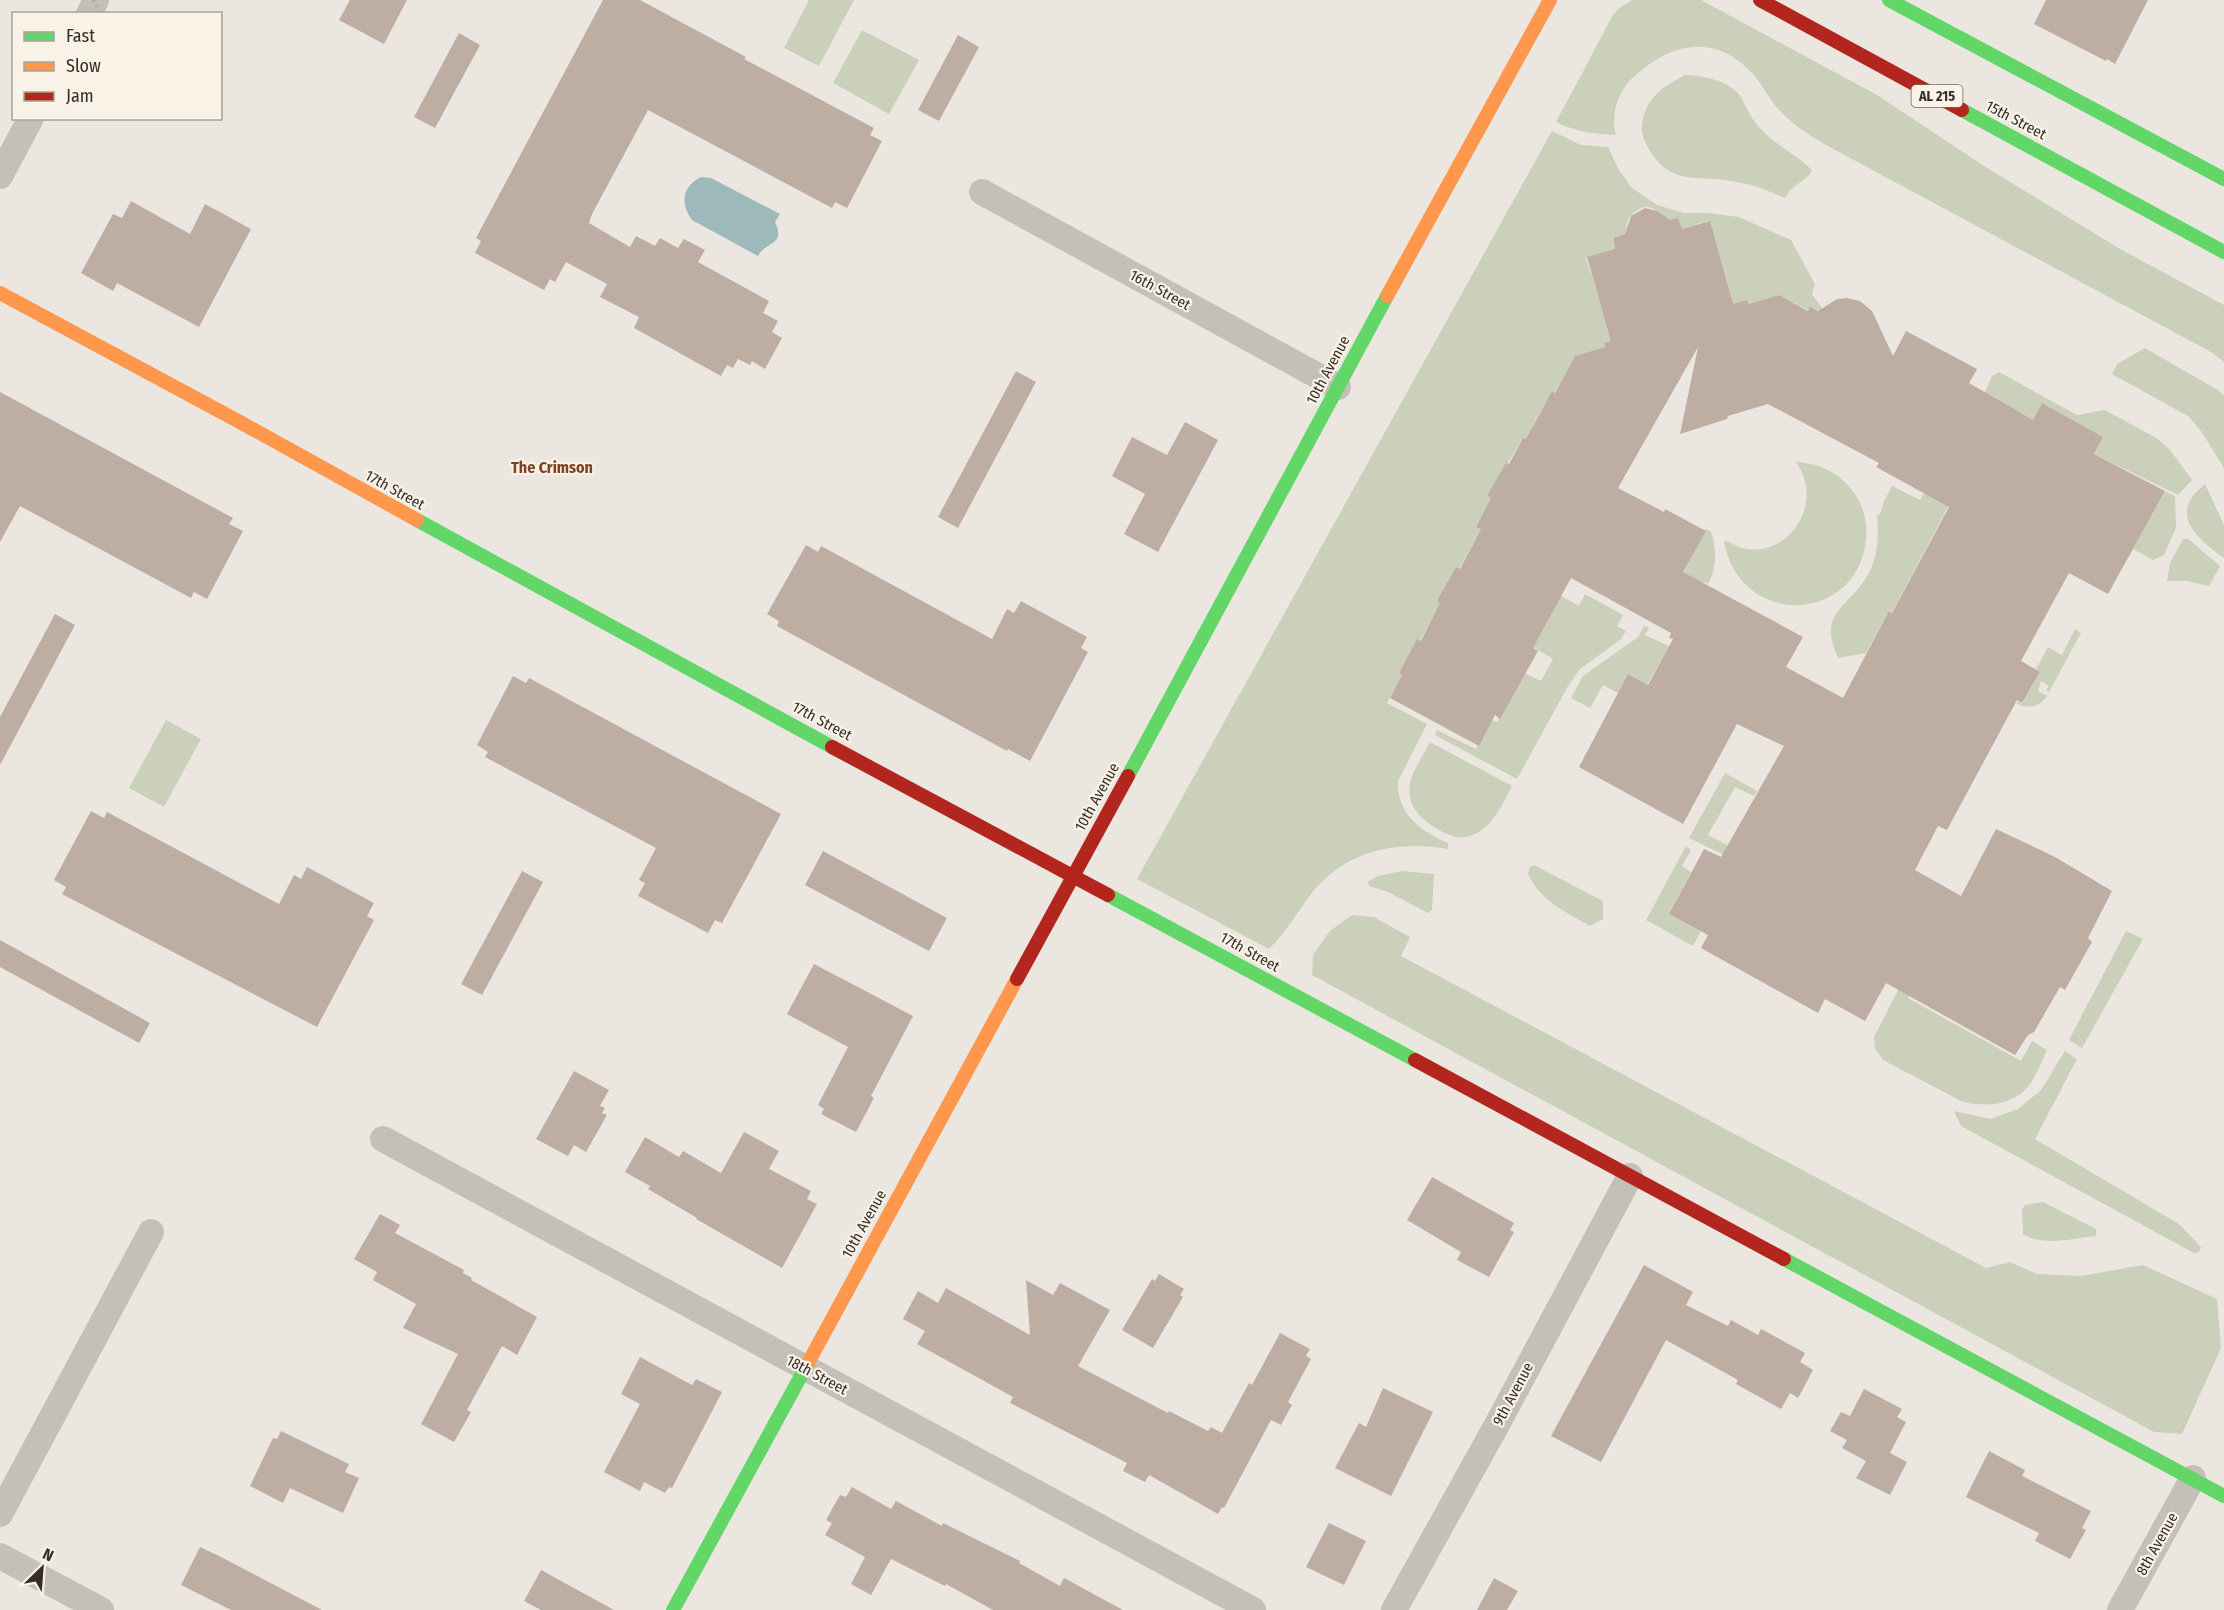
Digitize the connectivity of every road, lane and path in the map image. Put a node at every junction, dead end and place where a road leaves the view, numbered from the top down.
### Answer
1 (1550, 0) edge
2 (1760, 0) edge
3 (1889, 0) edge
4 (31, 120) edge
5 (0, 176) edge
6 (2224, 179) edge
7 (982, 192) dead end
8 (2224, 252) edge
9 (0, 293) edge
10 (1338, 387) junction
11 (1074, 875) junction
12 (383, 1139) dead end
13 (1629, 1176) junction
14 (151, 1232) dead end
15 (804, 1369) junction
16 (2193, 1478) junction
17 (2224, 1496) edge
18 (0, 1514) edge
19 (0, 1556) edge
20 (101, 1610) edge
21 (673, 1610) edge
22 (1253, 1610) edge
23 (1394, 1610) edge
24 (2120, 1610) edge

1 - 10 main road, 10th Avenue
2 - 8 main road, 15th Street / AL 215
3 - 6 main road
4 - 5 street
7 - 10 street, 16th Street
9 - 11 main road, 17th Street
10 - 11 main road, 10th Avenue
11 - 13 main road, 17th Street
11 - 15 main road, 10th Avenue
12 - 15 street, 18th Street
13 - 16 main road, 17th Street
13 - 23 street, 9th Avenue
14 - 18 street
15 - 21 main road, 10th Avenue
15 - 22 street, 18th Street
16 - 17 main road, 17th Street
16 - 24 street, 8th Avenue
19 - 20 street

